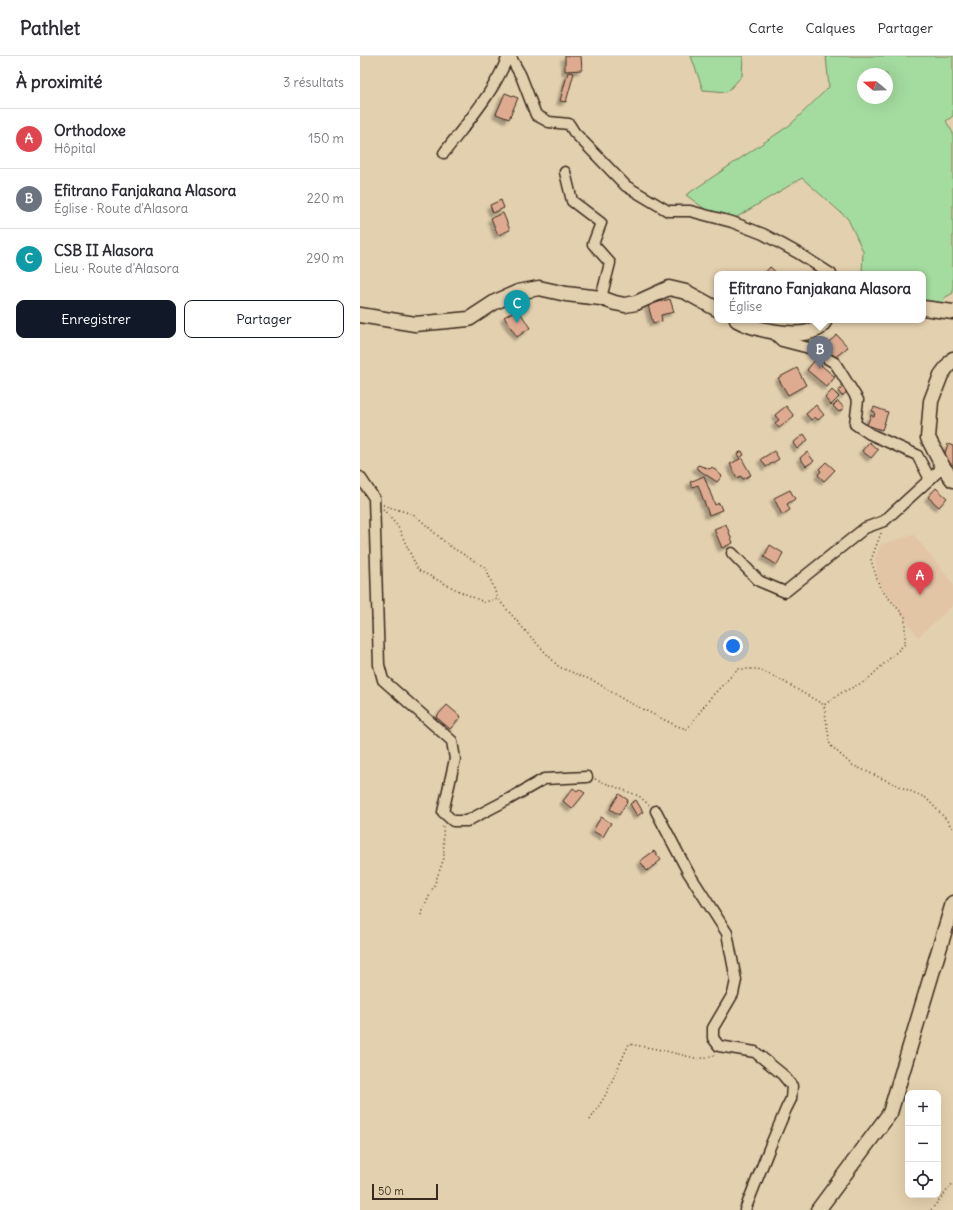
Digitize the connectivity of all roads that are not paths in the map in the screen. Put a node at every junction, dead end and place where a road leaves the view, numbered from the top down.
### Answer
1 (509, 56) edge
2 (444, 153) dead end
3 (566, 172) dead end
4 (826, 271) edge
5 (601, 298) junction
6 (714, 307) edge
7 (926, 308) edge
8 (953, 312) edge
9 (360, 315) edge
10 (742, 323) edge
11 (824, 323) edge
12 (771, 331) junction
13 (953, 360) edge
14 (943, 468) junction
15 (360, 478) edge
16 (930, 479) junction
17 (953, 480) edge
18 (732, 553) dead end
19 (587, 777) road end
20 (656, 811) road end
21 (953, 903) edge
22 (745, 1210) edge
23 (818, 1210) edge

1 - 2 street
1 - 4 street
3 - 5 street
5 - 6 street
5 - 9 street
7 - 8 street
10 - 12 street
11 - 12 street
12 - 16 street
13 - 14 street
14 - 16 street
14 - 17 street
15 - 19 street
16 - 18 street
20 - 22 street
21 - 23 street

